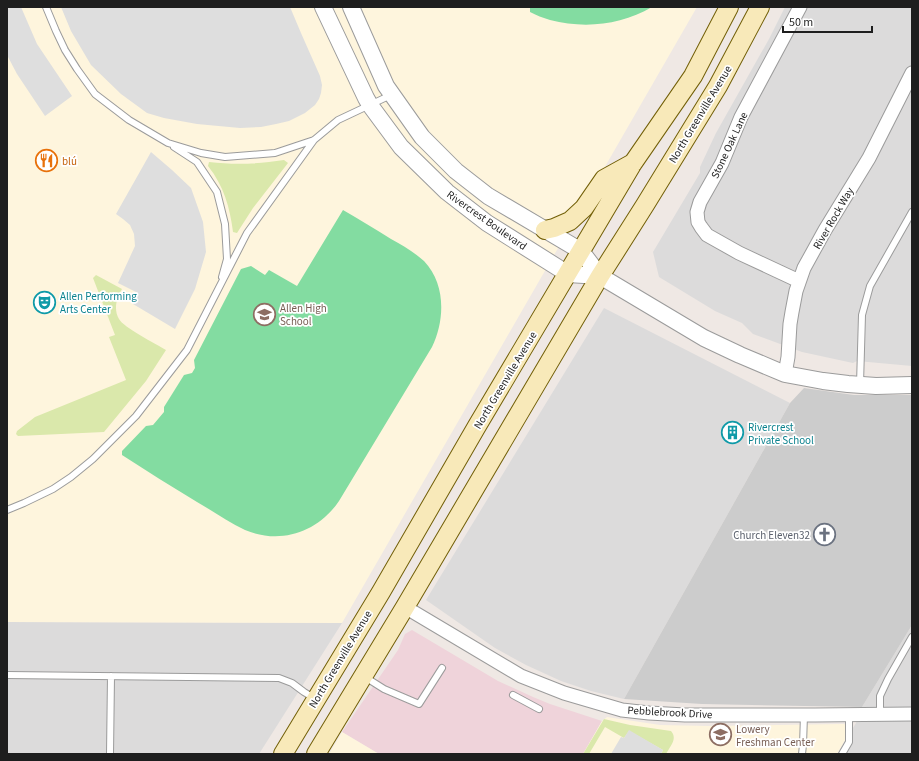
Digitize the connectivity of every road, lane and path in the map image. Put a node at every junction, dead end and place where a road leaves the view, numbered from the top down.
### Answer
1 (46, 7) edge
2 (323, 7) edge
3 (352, 7) edge
4 (729, 7) edge
5 (760, 7) edge
6 (800, 7) edge
7 (912, 74) edge
8 (392, 95) junction
9 (370, 105) junction
10 (314, 140) junction
11 (168, 143) junction
12 (633, 163) junction
13 (912, 212) edge
14 (545, 230) junction
15 (581, 252) junction
16 (568, 274) junction
17 (600, 276) junction
18 (799, 281) junction
19 (216, 294) junction
20 (785, 374) junction
21 (860, 385) junction
22 (912, 385) edge
23 (7, 510) edge
24 (381, 592) junction
25 (405, 607) junction
26 (912, 637) edge
27 (442, 668) dead end
28 (7, 675) edge
29 (111, 676) junction
30 (363, 676) junction
31 (513, 695) dead end
32 (316, 699) junction
33 (539, 709) dead end
34 (880, 714) junction
35 (912, 714) edge
36 (804, 715) junction
37 (849, 715) junction
38 (110, 754) edge
39 (283, 754) edge
40 (316, 754) edge
41 (802, 754) edge
42 (842, 754) edge

1 - 11 lane
2 - 9 street, Rivercrest Boulevard
3 - 8 street, Rivercrest Boulevard
4 - 12 main road, North Greenville Avenue
5 - 17 main road, North Greenville Avenue
6 - 18 street, Stone Oak Lane
7 - 18 street, River Rock Way
8 - 9 lane
8 - 14 street, Rivercrest Boulevard
9 - 10 lane
9 - 16 street, Rivercrest Boulevard
10 - 11 lane
10 - 19 lane
11 - 19 lane
12 - 14 main road
12 - 15 main road, North Greenville Avenue
13 - 21 lane
14 - 15 street, Rivercrest Boulevard
15 - 16 main road, North Greenville Avenue
15 - 17 street, Rivercrest Boulevard
16 - 17 street, Rivercrest Boulevard
16 - 24 main road, North Greenville Avenue
17 - 20 street, Rivercrest Boulevard
17 - 25 main road, North Greenville Avenue
18 - 20 street, River Rock Way
19 - 23 lane
20 - 21 street, Rivercrest Boulevard
21 - 22 street, Rivercrest Boulevard
24 - 25 main road
24 - 32 main road, North Greenville Avenue
25 - 30 main road, North Greenville Avenue
25 - 36 street, Pebblebrook Drive
26 - 34 lane
27 - 30 lane
28 - 29 lane
29 - 32 lane
29 - 38 lane
30 - 40 main road, North Greenville Avenue
31 - 33 lane
32 - 39 main road, North Greenville Avenue
34 - 35 street, Pebblebrook Drive
34 - 37 street, Pebblebrook Drive
36 - 37 street, Pebblebrook Drive
36 - 41 lane
37 - 42 lane

